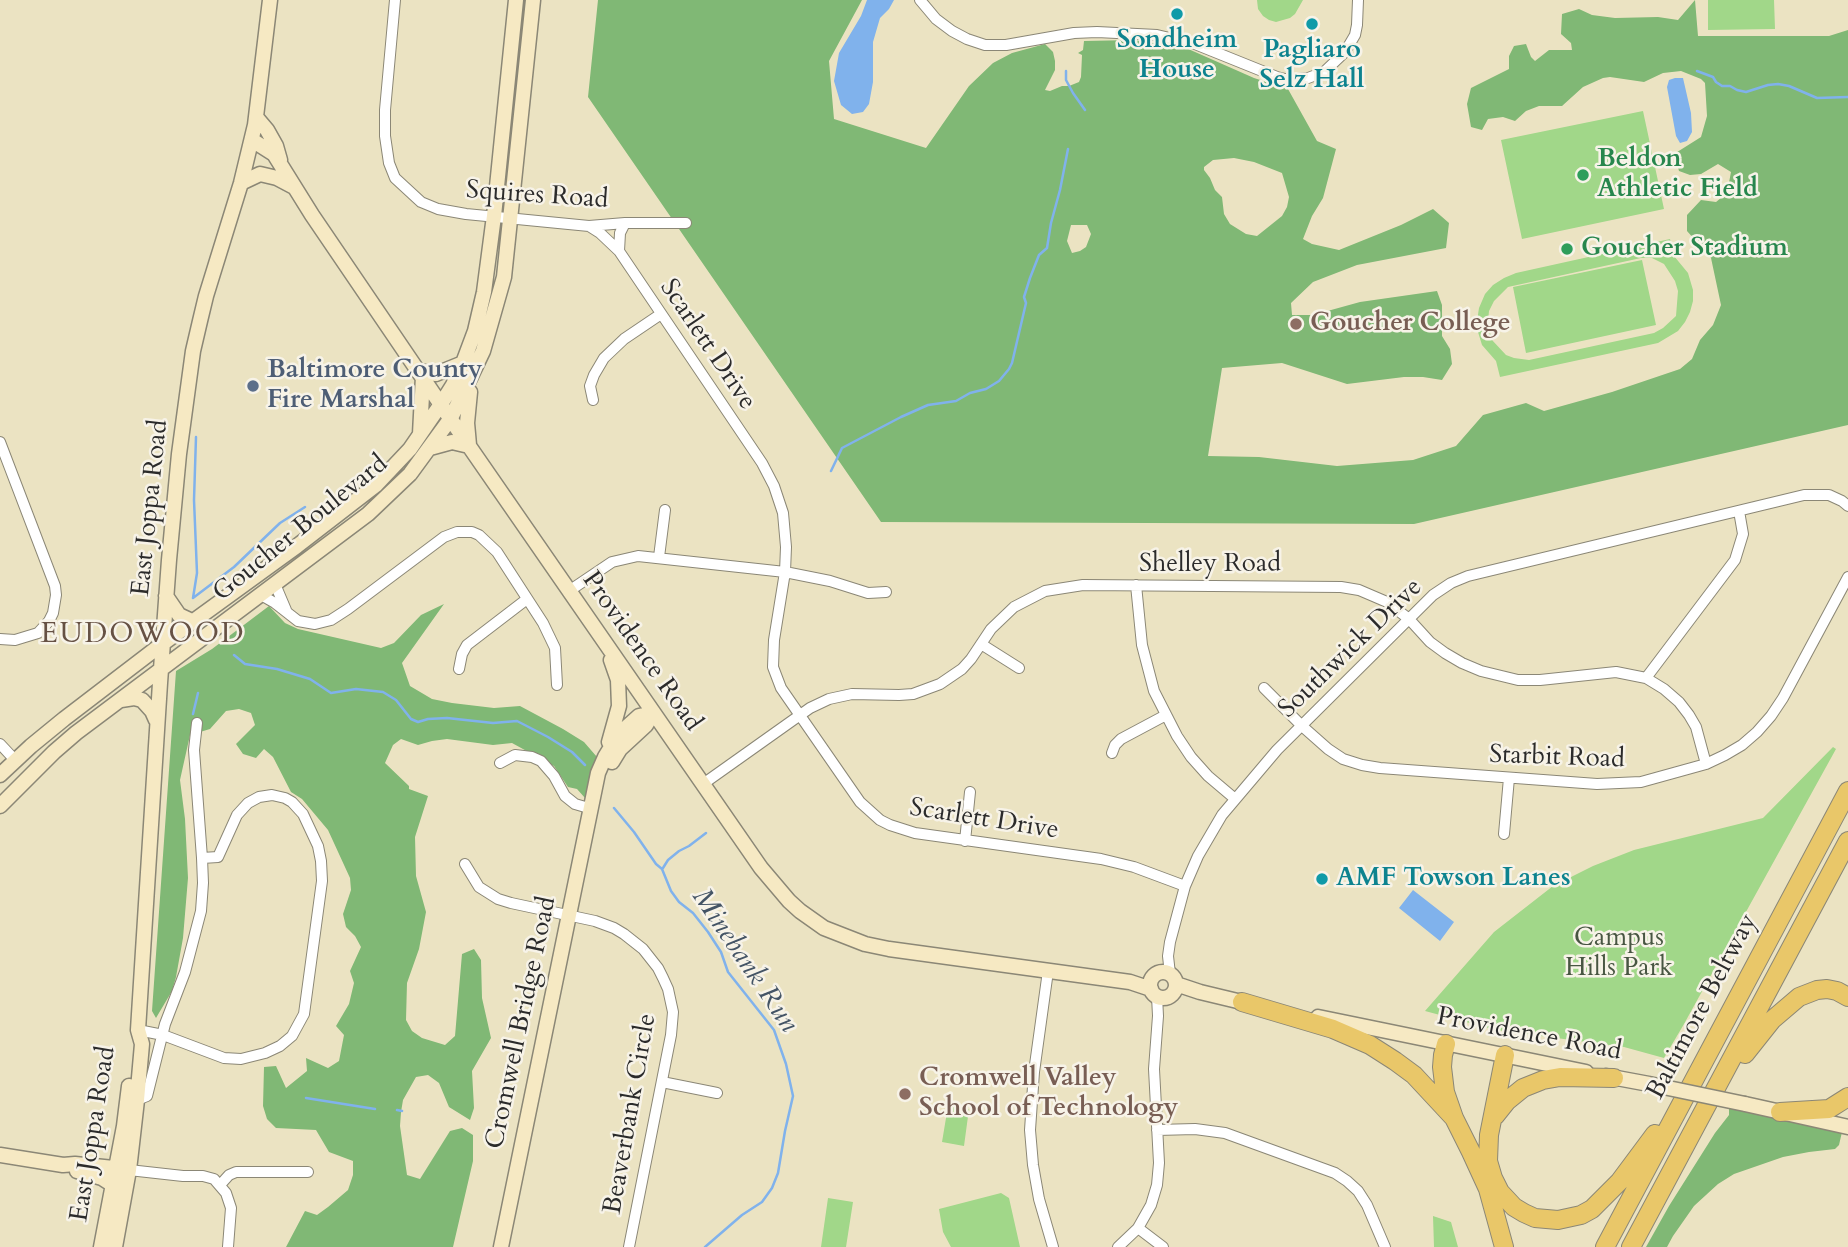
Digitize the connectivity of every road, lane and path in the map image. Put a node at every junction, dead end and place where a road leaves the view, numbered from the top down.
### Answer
1 (271, 0) edge
2 (395, 0) edge
3 (516, 0) edge
4 (534, 0) edge
5 (920, 0) edge
6 (1358, 0) edge
7 (256, 117) junction
8 (252, 140) junction
9 (283, 168) junction
10 (241, 183) junction
11 (295, 188) junction
12 (494, 216) junction
13 (511, 218) junction
14 (625, 222) junction
15 (687, 222) dead end
16 (589, 226) junction
17 (619, 251) junction
18 (662, 314) junction
19 (463, 363) junction
20 (421, 374) junction
21 (473, 375) junction
22 (593, 400) dead end
23 (441, 404) junction
24 (451, 418) junction
25 (420, 434) junction
26 (0, 442) edge
27 (469, 446) junction
28 (430, 448) junction
29 (1848, 506) edge
30 (664, 510) dead end
31 (1739, 511) junction
32 (659, 557) junction
33 (785, 572) junction
34 (1848, 577) edge
35 (275, 584) junction
36 (1136, 585) junction
37 (569, 591) junction
38 (886, 592) dead end
39 (261, 595) junction
40 (166, 596) junction
41 (527, 599) junction
42 (288, 614) junction
43 (1409, 620) junction
44 (194, 622) junction
45 (0, 639) edge
46 (162, 644) junction
47 (981, 644) junction
48 (607, 645) junction
49 (1019, 668) dead end
50 (459, 669) dead end
51 (160, 670) junction
52 (1646, 678) junction
53 (557, 685) dead end
54 (1264, 688) dead end
55 (120, 701) junction
56 (653, 713) junction
57 (1166, 715) junction
58 (799, 716) junction
59 (197, 723) dead end
60 (157, 724) junction
61 (1302, 726) junction
62 (0, 744) edge
63 (1112, 753) dead end
64 (605, 757) junction
65 (15, 760) junction
66 (500, 763) dead end
67 (1706, 764) junction
68 (0, 775) edge
69 (1508, 778) junction
70 (703, 784) junction
71 (970, 792) dead end
72 (1848, 792) edge
73 (1234, 798) junction
74 (0, 806) edge
75 (592, 809) junction
76 (1504, 834) dead end
77 (965, 841) junction
78 (1848, 841) edge
79 (202, 858) junction
80 (465, 864) dead end
81 (1185, 886) junction
82 (569, 916) junction
83 (1048, 971) junction
84 (1163, 985) junction
85 (1848, 997) edge
86 (1242, 1002) junction
87 (138, 1030) junction
88 (163, 1035) junction
89 (1446, 1044) junction
90 (1505, 1055) junction
91 (1614, 1078) junction
92 (1694, 1080) junction
93 (662, 1082) junction
94 (717, 1093) dead end
95 (1848, 1097) edge
96 (137, 1100) junction
97 (1707, 1105) junction
98 (1780, 1112) junction
99 (1454, 1118) junction
100 (1491, 1122) junction
101 (1848, 1127) edge
102 (1157, 1130) junction
103 (0, 1155) edge
104 (63, 1165) junction
105 (122, 1169) junction
106 (308, 1172) dead end
107 (113, 1185) junction
108 (220, 1185) junction
109 (1138, 1228) junction
110 (101, 1247) edge
111 (115, 1247) edge
112 (229, 1247) edge
113 (501, 1247) edge
114 (629, 1247) edge
115 (1053, 1247) edge
116 (1118, 1247) edge
117 (1163, 1247) edge
118 (1385, 1247) edge
119 (1504, 1247) edge
120 (1605, 1247) edge
121 (1631, 1247) edge

1 - 7 main road, East Joppa Road
2 - 12 street, Squires Road
3 - 12 main road, Goucher Boulevard
4 - 13 main road, Goucher Boulevard
5 - 6 street
7 - 8 main road, East Joppa Road
7 - 9 main road
8 - 9 main road, Providence Road
8 - 10 main road, East Joppa Road
9 - 11 main road, Providence Road
10 - 11 main road
10 - 40 main road, East Joppa Road
11 - 20 main road, Providence Road
12 - 13 street, Squires Road
12 - 19 main road, Goucher Boulevard
13 - 16 street, Squires Road
13 - 21 main road, Goucher Boulevard
14 - 15 street, Squires Road
14 - 16 street, Squires Road
14 - 17 street
16 - 17 street, Scarlett Drive
17 - 18 street, Scarlett Drive
18 - 22 street
18 - 33 street, Scarlett Drive
19 - 20 main road
19 - 23 main road, Goucher Boulevard
20 - 23 main road, Providence Road
20 - 25 main road
21 - 24 main road, Goucher Boulevard
21 - 27 main road
23 - 24 main road, Providence Road
23 - 25 main road, Goucher Boulevard
24 - 27 main road, Providence Road
24 - 28 main road, Goucher Boulevard
25 - 44 main road, Goucher Boulevard
26 - 45 street
27 - 28 main road
27 - 37 main road, Providence Road
28 - 35 main road, Goucher Boulevard
29 - 31 street, Southwick Drive
30 - 32 street
31 - 43 street, Southwick Drive
31 - 52 street
32 - 33 street
32 - 37 street
33 - 38 street
33 - 58 street, Scarlett Drive
34 - 67 street, Starbit Road
35 - 39 main road, Goucher Boulevard
35 - 42 street
36 - 43 street, Shelley Road
36 - 47 street, Shelley Road
36 - 57 street
37 - 48 main road, Providence Road
39 - 42 street
39 - 51 main road, Goucher Boulevard
40 - 44 main road
40 - 46 main road, East Joppa Road
41 - 42 street
41 - 50 street
41 - 53 street
43 - 52 street, Shelley Road
43 - 61 street, Southwick Drive
44 - 46 main road, Goucher Boulevard
46 - 51 main road, East Joppa Road
46 - 65 main road, Goucher Boulevard
47 - 49 street
47 - 58 street, Shelley Road
48 - 56 main road, Providence Road
48 - 64 main road
51 - 55 main road, Goucher Boulevard
51 - 60 main road, East Joppa Road
52 - 67 street, Shelley Road
54 - 61 street, Starbit Road
55 - 60 main road
55 - 74 main road, Goucher Boulevard
56 - 64 main road, Cromwell Bridge Road
56 - 70 main road, Providence Road
56 - 75 main road, Cromwell Bridge Road
57 - 63 street
57 - 73 street
58 - 70 street, Shelley Road
58 - 77 street, Scarlett Drive
59 - 79 street, East Joppa Road
60 - 87 main road, East Joppa Road
61 - 69 street, Starbit Road
61 - 73 street, Southwick Drive
62 - 65 street
64 - 75 main road, Cromwell Bridge Road
65 - 68 main road, Goucher Boulevard
66 - 75 street
67 - 69 street, Starbit Road
69 - 76 street
70 - 83 main road, Providence Road
71 - 77 street
72 - 92 highway, Baltimore Beltway
73 - 81 street, Southwick Drive
75 - 82 main road, Cromwell Bridge Road
77 - 81 street, Scarlett Drive
78 - 97 highway, Baltimore Beltway
79 - 88 street, East Joppa Road
79 - 88 street
80 - 82 street, Beaverbank Circle
81 - 84 street, Southwick Drive
82 - 93 street, Beaverbank Circle
82 - 113 main road, Cromwell Bridge Road
83 - 84 main road, Providence Road
83 - 115 street
84 - 86 main road, Providence Road
84 - 102 street
85 - 97 highway
86 - 89 main road, Providence Road
86 - 99 highway
87 - 88 street
87 - 96 main road, East Joppa Road
87 - 105 main road, East Joppa Road
88 - 96 street, East Joppa Road
89 - 90 main road, Providence Road
89 - 99 highway
90 - 91 main road, Providence Road
90 - 100 highway
91 - 98 main road, Providence Road, bridge
91 - 100 highway
92 - 100 highway
92 - 120 highway, Baltimore Beltway
93 - 94 street
93 - 114 street, Beaverbank Circle
95 - 98 highway
96 - 105 main road, East Joppa Road
97 - 121 highway, Baltimore Beltway
98 - 101 main road, Providence Road
99 - 119 highway
102 - 109 street
102 - 118 street
103 - 104 main road
104 - 105 main road
104 - 107 main road
105 - 107 main road, East Joppa Road
105 - 108 street
105 - 111 main road, East Joppa Road
106 - 108 street
107 - 110 main road, East Joppa Road
108 - 112 street
109 - 116 street
109 - 117 street

